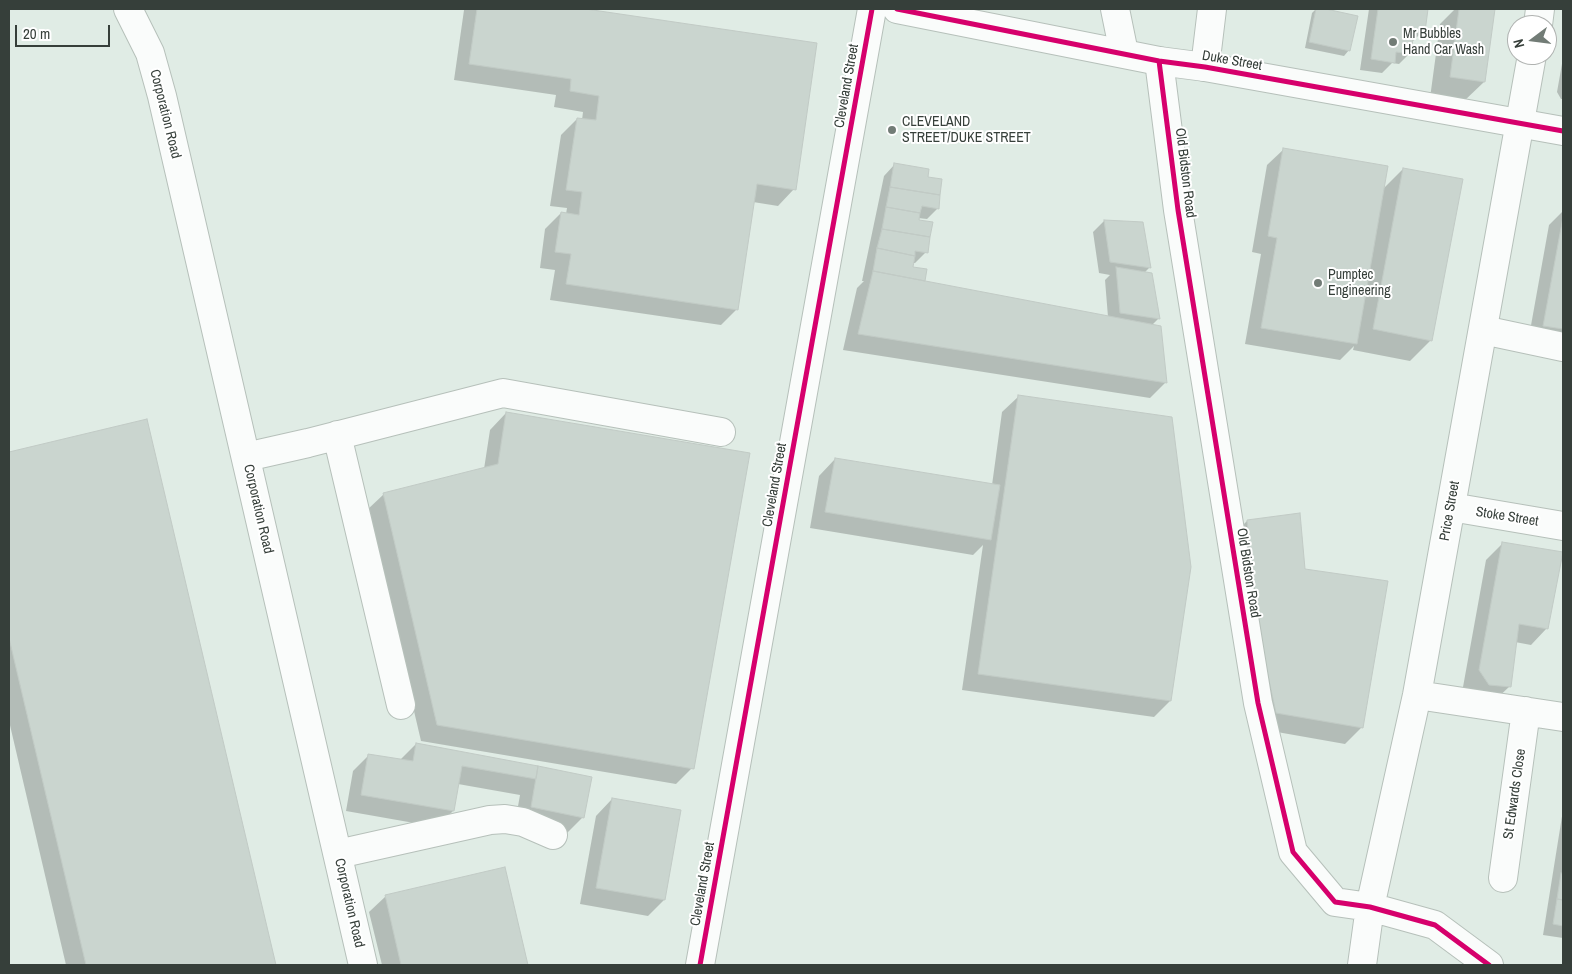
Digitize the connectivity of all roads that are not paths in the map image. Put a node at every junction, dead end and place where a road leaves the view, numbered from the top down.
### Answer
1 (128, 9) edge
2 (151, 9) edge
3 (872, 9) edge
4 (897, 9) edge
5 (1115, 9) edge
6 (1212, 9) edge
7 (150, 53) junction
8 (1124, 53) junction
9 (1160, 61) junction
10 (1530, 65) edge
11 (1205, 67) junction
12 (1520, 123) junction
13 (1563, 131) edge
14 (1483, 330) junction
15 (1563, 347) edge
16 (721, 432) dead end
17 (337, 435) junction
18 (246, 457) junction
19 (1451, 507) junction
20 (1563, 526) edge
21 (1417, 695) junction
22 (401, 706) dead end
23 (1526, 711) junction
24 (1563, 717) edge
25 (553, 835) dead end
26 (338, 854) junction
27 (1503, 878) dead end
28 (1370, 907) junction
29 (364, 965) edge
30 (700, 965) edge
31 (1362, 965) edge
32 (1489, 965) edge

1 - 7 main road, Corporation Road
2 - 7 main road, Corporation Road
3 - 30 main road, Cleveland Street
4 - 8 main road, Duke Street
5 - 8 main road
6 - 11 main road
7 - 18 main road, Corporation Road
8 - 9 main road, Duke Street
9 - 11 main road, Duke Street
9 - 28 main road, Old Bidston Road
10 - 12 main road, Price Street
11 - 12 main road, Duke Street
12 - 13 main road, Duke Street
12 - 14 main road, Price Street
14 - 15 main road
14 - 19 main road, Price Street
16 - 17 main road
17 - 18 main road
17 - 22 main road
18 - 26 main road, Corporation Road
19 - 20 main road, Stoke Street
19 - 21 main road, Price Street
21 - 23 main road
21 - 28 main road, Price Street
23 - 24 main road
23 - 27 main road, St Edwards Close
25 - 26 main road
26 - 29 main road, Corporation Road
28 - 31 main road, Price Street
28 - 32 main road, Old Bidston Road

